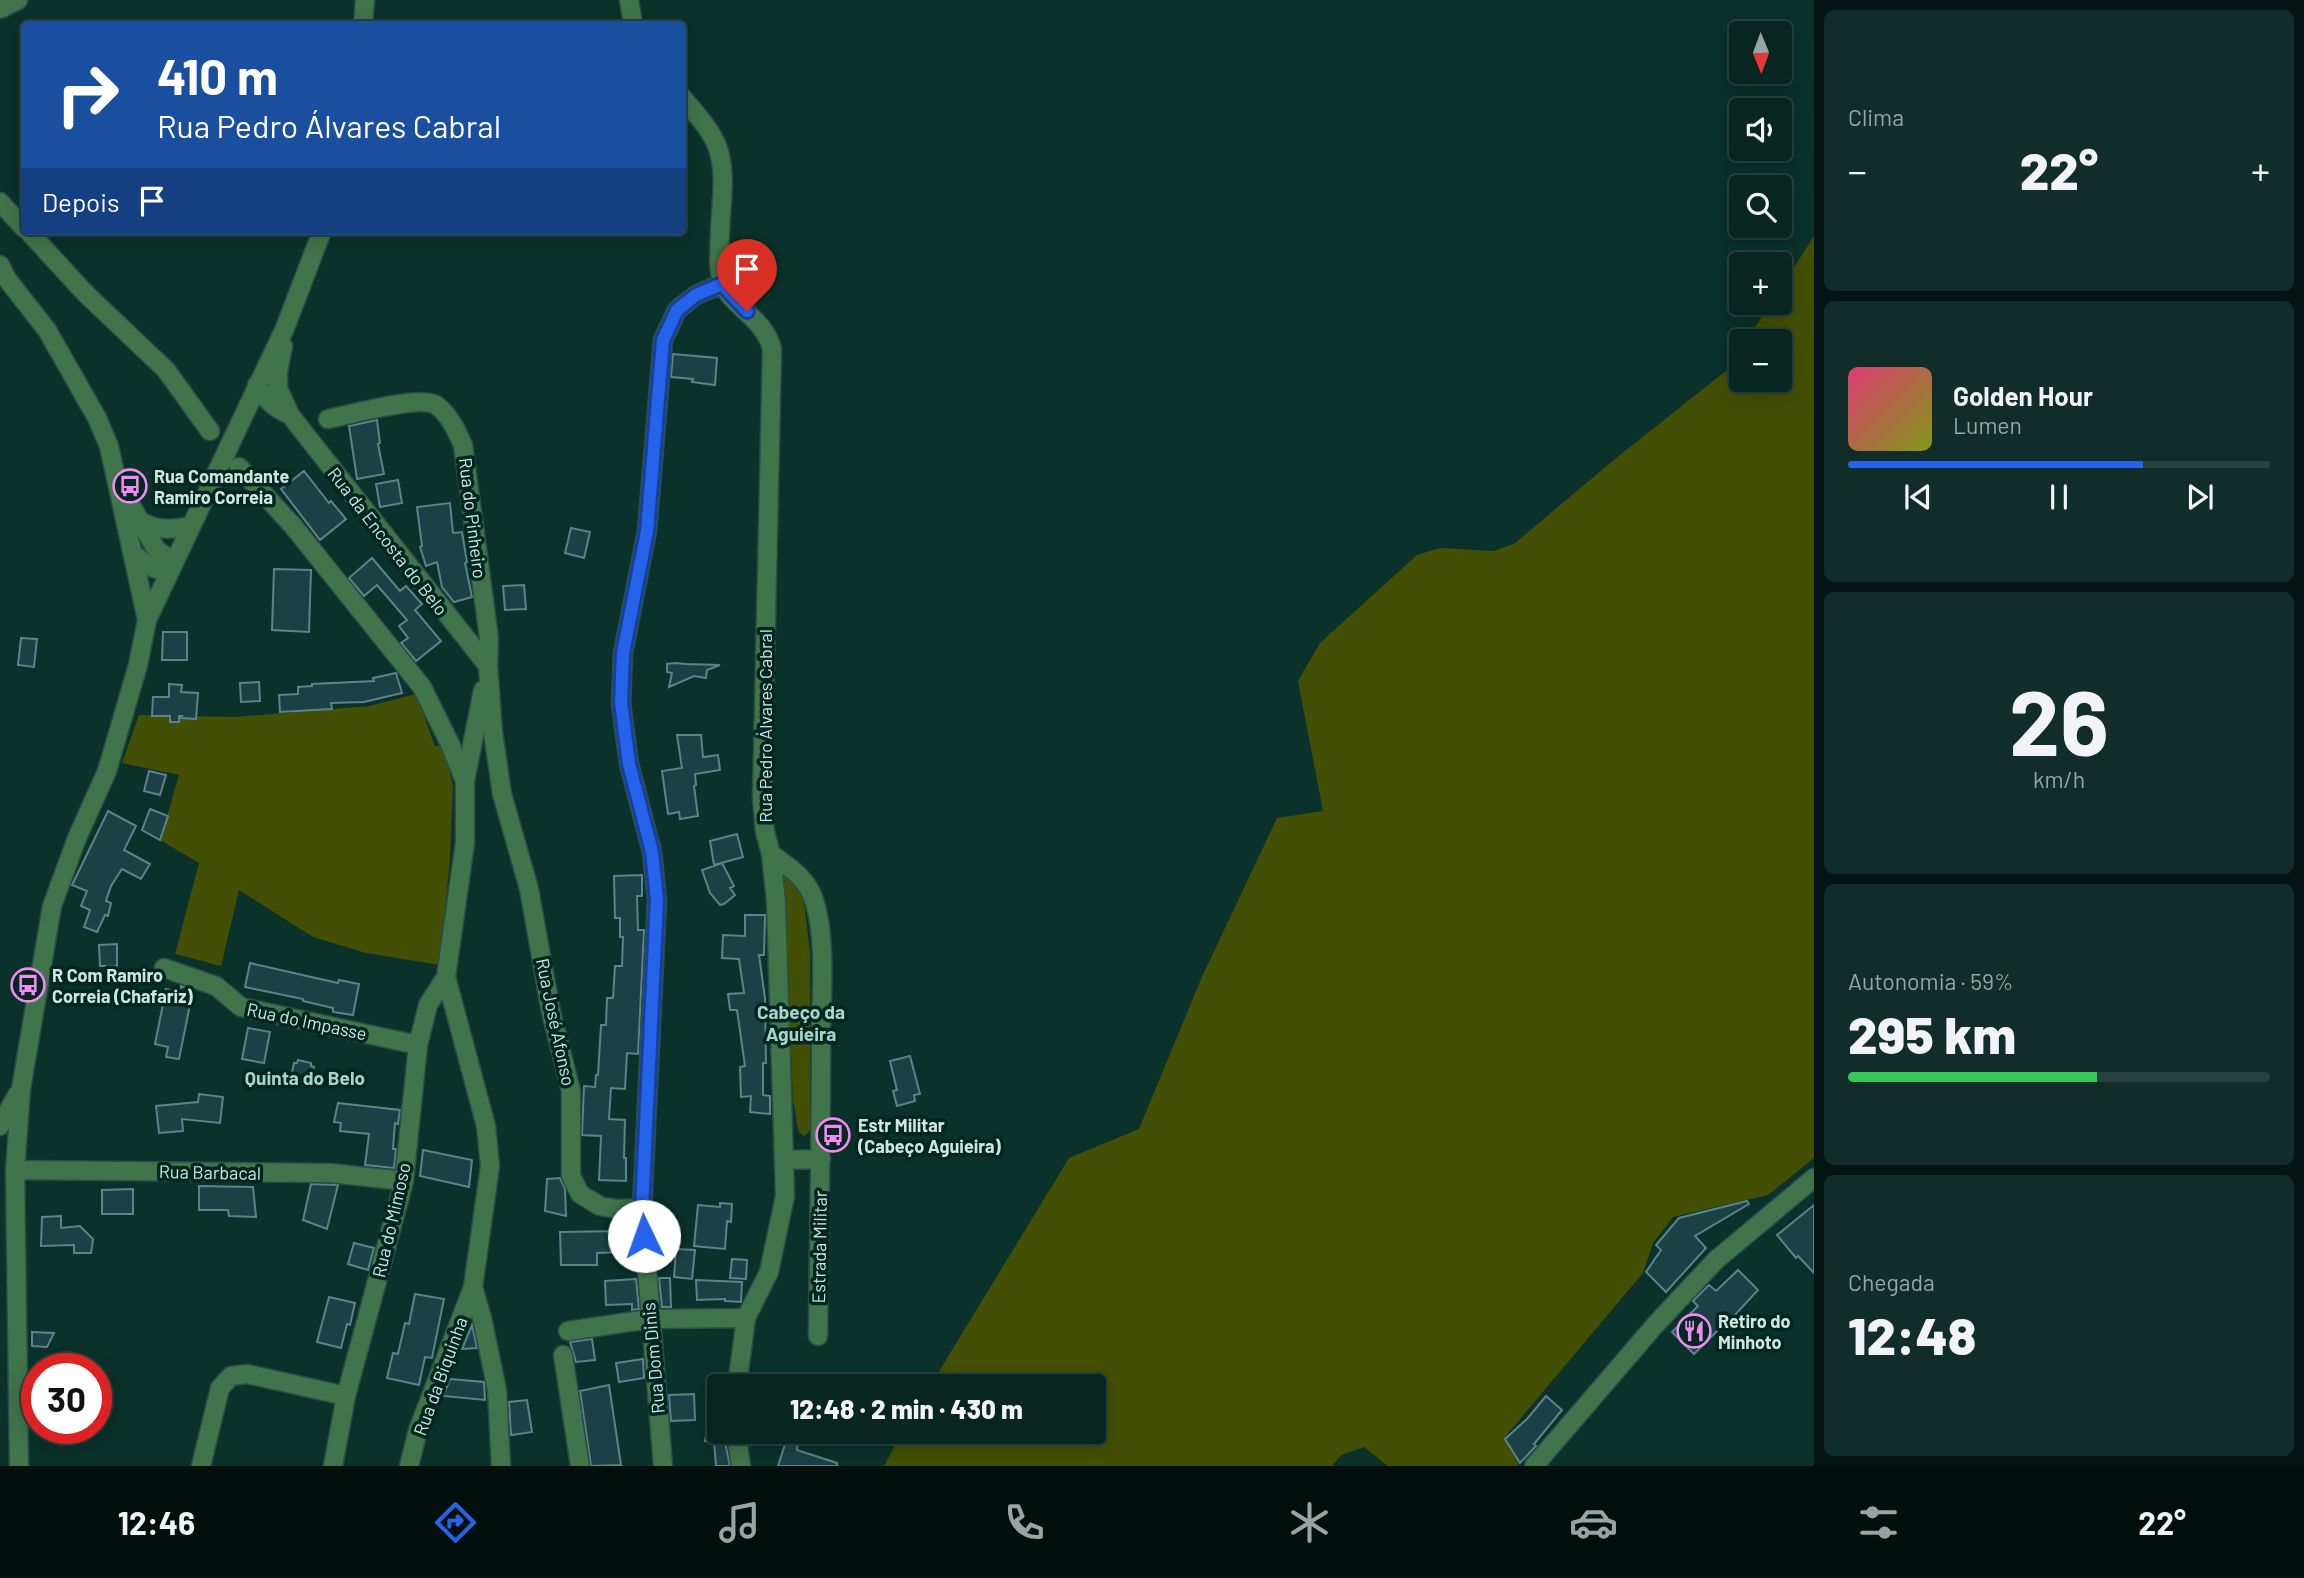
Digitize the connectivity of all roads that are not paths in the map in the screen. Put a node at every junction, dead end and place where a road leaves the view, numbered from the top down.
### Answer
1 (18, 0) edge
2 (365, 0) edge
3 (629, 0) edge
4 (0, 9) edge
5 (363, 21) edge
6 (632, 21) edge
7 (686, 102) edge
8 (0, 202) edge
9 (21, 224) edge
10 (32, 235) edge
11 (320, 235) edge
12 (0, 265) edge
13 (722, 284) junction
14 (285, 328) junction
15 (257, 385) junction
16 (278, 388) junction
17 (282, 412) junction
18 (242, 417) junction
19 (328, 419) dead end
20 (210, 431) dead end
21 (239, 467) dead end
22 (117, 477) junction
23 (137, 519) junction
24 (191, 526) junction
25 (132, 553) junction
26 (171, 568) junction
27 (147, 620) junction
28 (488, 666) junction
29 (465, 781) junction
30 (771, 854) junction
31 (164, 968) dead end
32 (446, 977) junction
33 (418, 1045) junction
34 (21, 1089) junction
35 (0, 1126) edge
36 (821, 1159) junction
37 (785, 1160) junction
38 (15, 1170) junction
39 (1814, 1178) edge
40 (404, 1181) junction
41 (642, 1208) junction
42 (473, 1287) junction
43 (746, 1318) junction
44 (649, 1319) junction
45 (568, 1331) dead end
46 (817, 1336) dead end
47 (563, 1355) dead end
48 (739, 1374) edge
49 (346, 1396) junction
50 (738, 1444) edge
51 (19, 1466) edge
52 (201, 1466) edge
53 (333, 1466) edge
54 (409, 1466) edge
55 (501, 1466) edge
56 (580, 1466) edge
57 (663, 1466) edge
58 (741, 1466) edge
59 (1534, 1466) edge

1 - 4 street
2 - 5 street
3 - 6 street
7 - 13 street
8 - 9 street
10 - 20 street
11 - 14 street
12 - 22 street
13 - 30 street, Rua Pedro Álvares Cabral
13 - 41 street
14 - 15 street
14 - 16 street
15 - 16 street
15 - 17 street
15 - 18 street
16 - 17 street
17 - 18 street
17 - 28 street, Rua da Encosta do Belo
18 - 24 street
19 - 28 street, Rua do Pinheiro
21 - 29 street
22 - 23 street
22 - 25 street
23 - 24 street
23 - 26 street
24 - 26 street
25 - 26 street
25 - 27 street
26 - 27 street
27 - 34 street
28 - 29 street
28 - 41 street, Rua José Afonso
29 - 32 street
30 - 36 street, Estrada Militar
30 - 37 street, Rua Pedro Álvares Cabral
31 - 33 street, Rua do Impasse
32 - 33 street, Rua do Mimoso
32 - 42 street
33 - 40 street, Rua do Mimoso
34 - 35 street
34 - 38 street
36 - 37 street
36 - 46 street, Estrada Militar
37 - 43 street, Rua Pedro Álvares Cabral
38 - 40 street, Rua Barbacal
38 - 51 street
39 - 59 street
40 - 49 street, Rua do Mimoso
41 - 44 street, Rua Dom Dinis
42 - 54 street, Rua da Biquinha
42 - 55 street
43 - 44 street
43 - 48 street, Rua Pedro Álvares Cabral
44 - 45 street
44 - 57 street, Rua Dom Dinis
47 - 56 street
49 - 52 street
49 - 53 street, Rua do Mimoso
50 - 58 street

